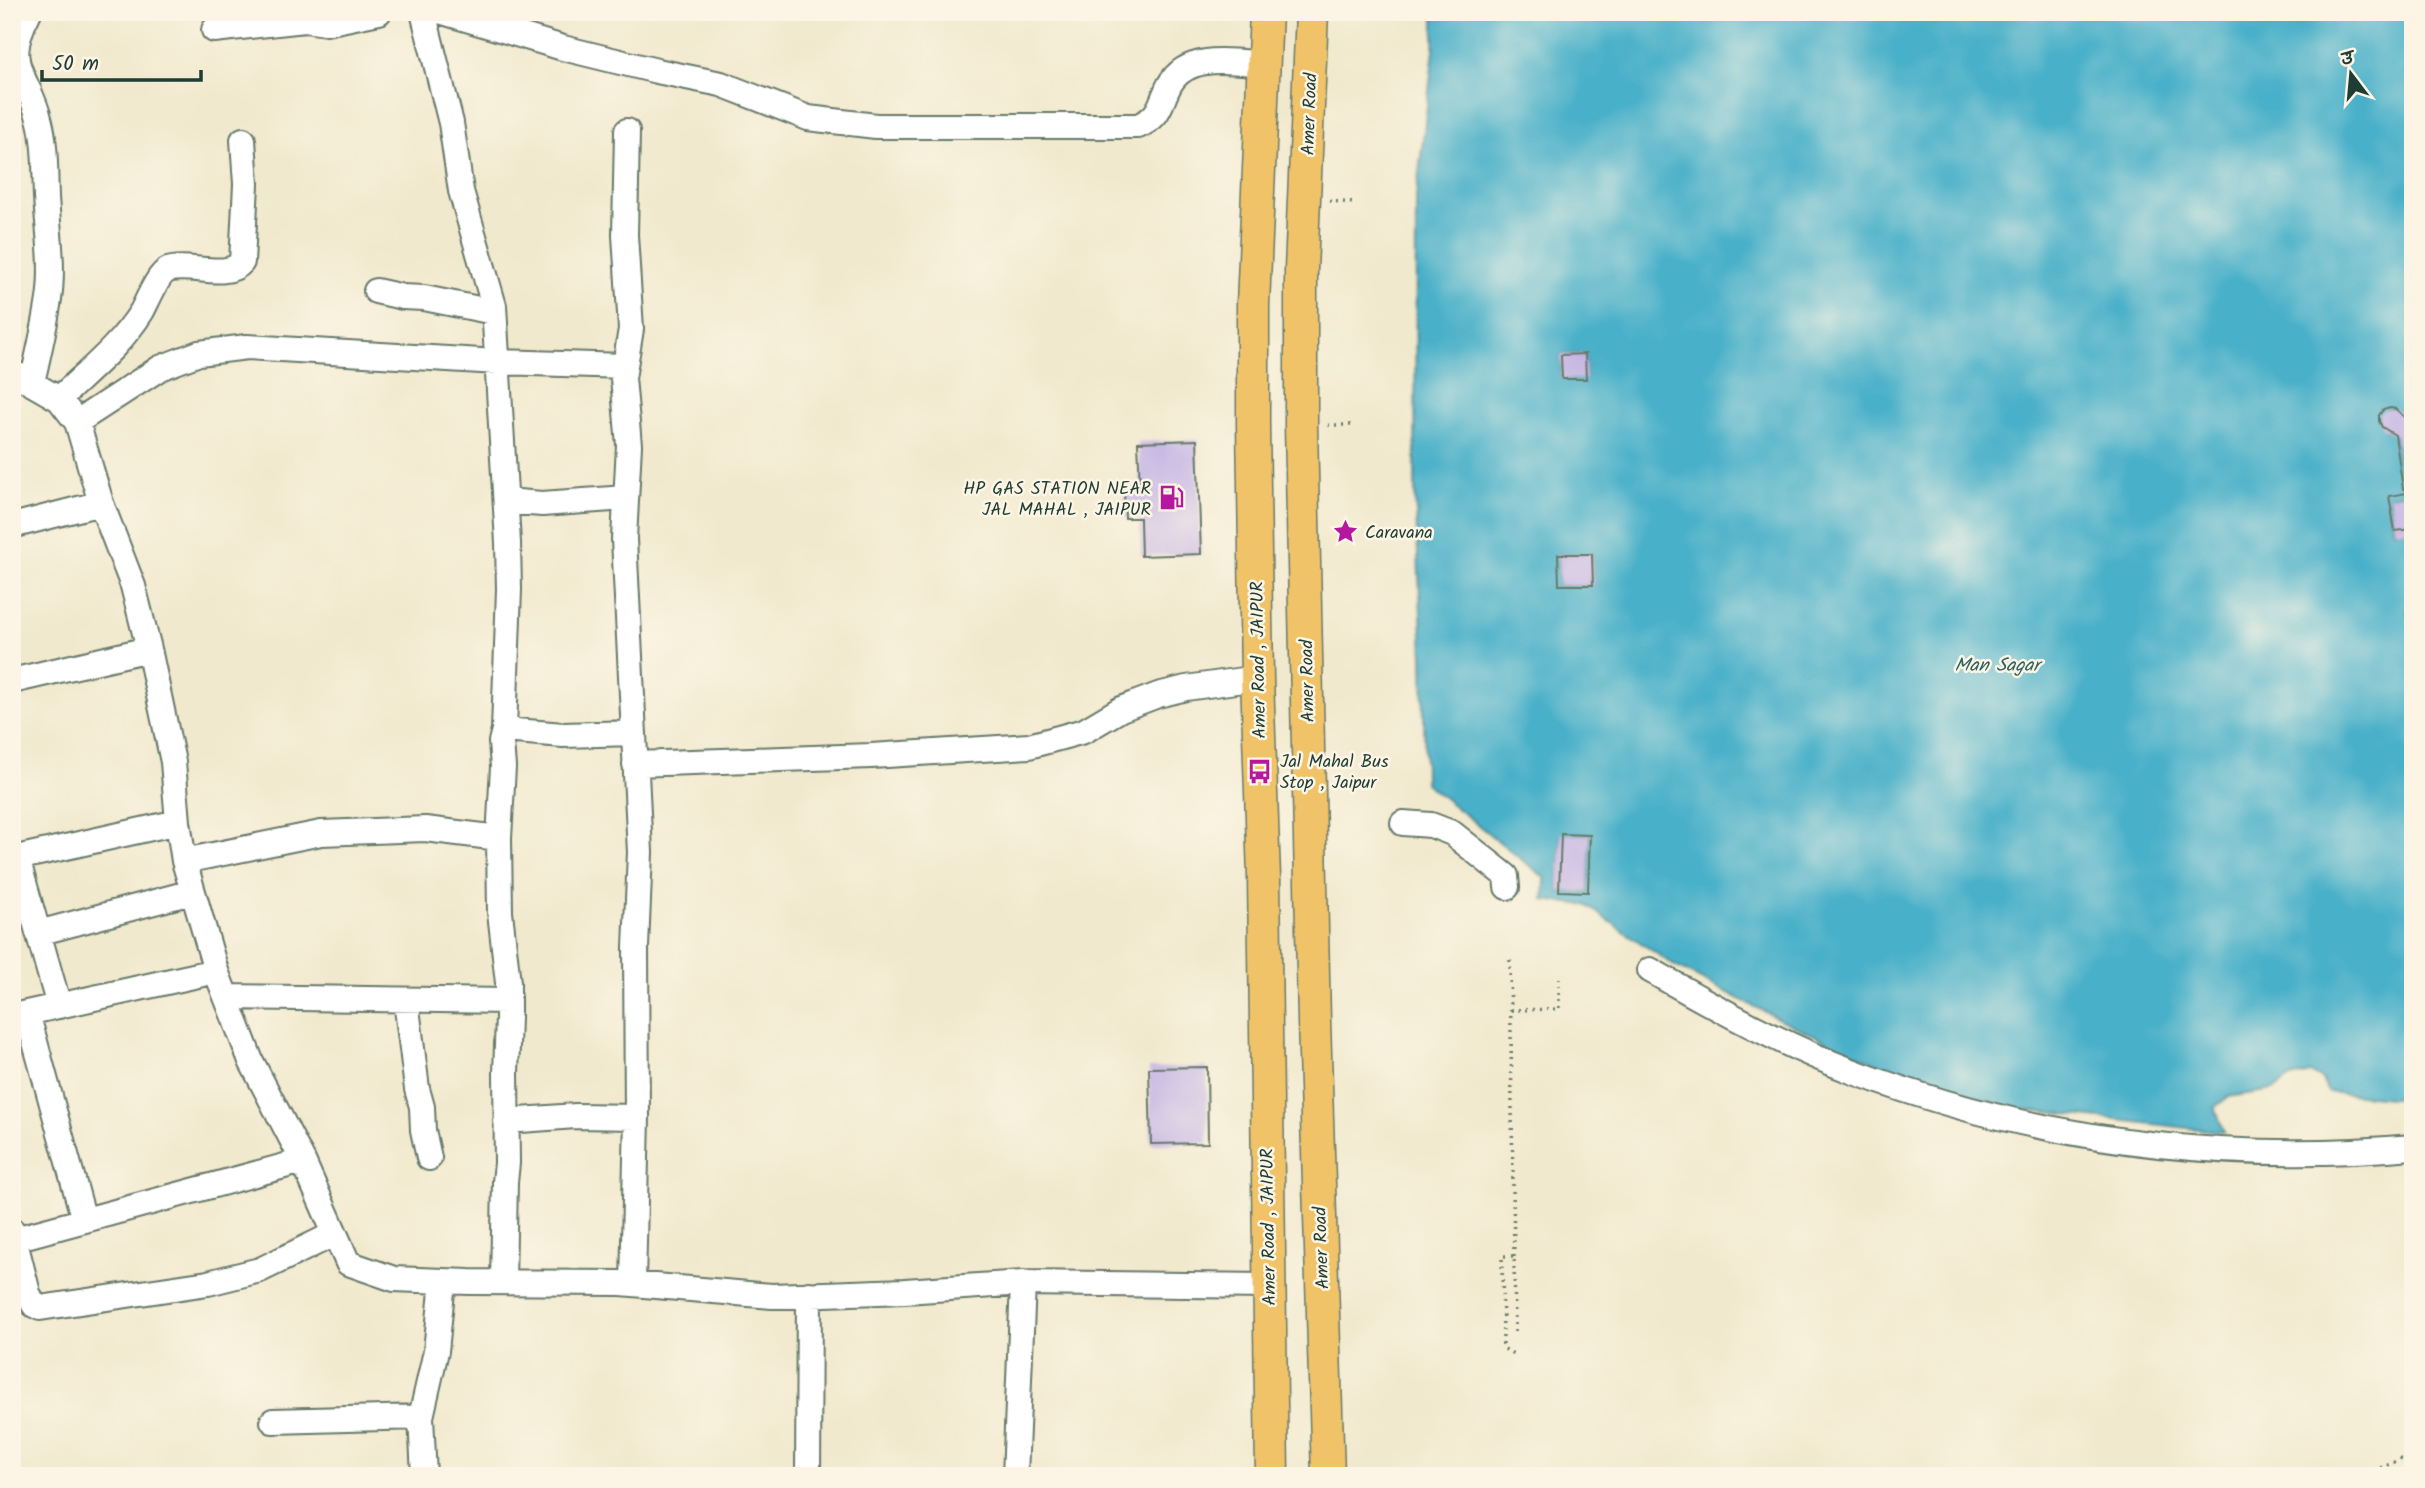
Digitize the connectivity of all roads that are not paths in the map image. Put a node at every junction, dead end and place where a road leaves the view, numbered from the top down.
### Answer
1 (29, 12) edge
2 (379, 12) edge
3 (424, 12) edge
4 (443, 12) edge
5 (1266, 12) edge
6 (1312, 12) edge
7 (326, 18) edge
8 (214, 30) dead end
9 (1264, 64) junction
10 (627, 131) dead end
11 (243, 140) dead end
12 (376, 291) dead end
13 (494, 312) junction
14 (498, 362) junction
15 (625, 366) junction
16 (22, 378) edge
17 (60, 399) junction
18 (77, 422) junction
19 (626, 498) junction
20 (506, 501) junction
21 (101, 503) junction
22 (12, 526) edge
23 (1306, 636) junction
24 (1256, 637) junction
25 (149, 649) junction
26 (1257, 678) junction
27 (12, 681) edge
28 (504, 730) junction
29 (634, 733) junction
30 (635, 764) junction
31 (178, 822) junction
32 (1403, 823) dead end
33 (499, 838) junction
34 (14, 859) edge
35 (184, 862) junction
36 (1507, 887) dead end
37 (192, 891) junction
38 (38, 933) junction
39 (1650, 970) dead end
40 (216, 971) junction
41 (226, 997) junction
42 (406, 1000) junction
43 (508, 1001) junction
44 (59, 1006) junction
45 (20, 1015) edge
46 (636, 1117) junction
47 (506, 1121) junction
48 (2413, 1147) edge
49 (429, 1158) dead end
50 (303, 1161) junction
51 (84, 1220) junction
52 (14, 1234) edge
53 (334, 1234) junction
54 (443, 1281) junction
55 (503, 1282) junction
56 (1023, 1283) junction
57 (633, 1284) junction
58 (1268, 1286) junction
59 (809, 1294) junction
60 (421, 1417) junction
61 (273, 1421) dead end
62 (424, 1476) edge
63 (808, 1476) edge
64 (1015, 1476) edge
65 (1272, 1476) edge
66 (1328, 1476) edge

1 - 16 street
2 - 7 street
3 - 13 street
4 - 9 street
5 - 9 main road, Amer Road , JAIPUR
6 - 23 main road, Amer Road
7 - 8 street
9 - 24 main road, Amer Road , JAIPUR
10 - 15 street
11 - 17 street
12 - 13 street
13 - 14 street
14 - 15 street
14 - 18 street
14 - 20 street
15 - 19 street
16 - 17 street
17 - 18 street
18 - 21 street
19 - 20 street
19 - 29 street
20 - 28 street
21 - 22 street
21 - 25 street
23 - 24 main road
23 - 66 main road, Amer Road
24 - 26 main road, Amer Road , JAIPUR
25 - 27 street
25 - 31 street
26 - 30 street
26 - 58 main road, Amer Road , JAIPUR
28 - 29 street
28 - 33 street
29 - 30 street
30 - 46 street
31 - 34 street
31 - 35 street
32 - 36 street
33 - 35 street
33 - 43 street
34 - 38 street
35 - 37 street
37 - 38 street
37 - 40 street
38 - 44 street
39 - 48 street
40 - 41 street
40 - 44 street
41 - 42 street
41 - 50 street
42 - 43 street
42 - 49 street
43 - 47 street
44 - 45 street
45 - 51 street
46 - 47 street
46 - 57 street
47 - 55 street
50 - 51 street
50 - 53 street
51 - 52 street
52 - 53 street
53 - 54 street
54 - 55 street
54 - 60 street
55 - 57 street
56 - 58 street
56 - 59 street
56 - 64 street
57 - 59 street
58 - 65 main road, Amer Road , JAIPUR
59 - 63 street
60 - 61 street
60 - 62 street

